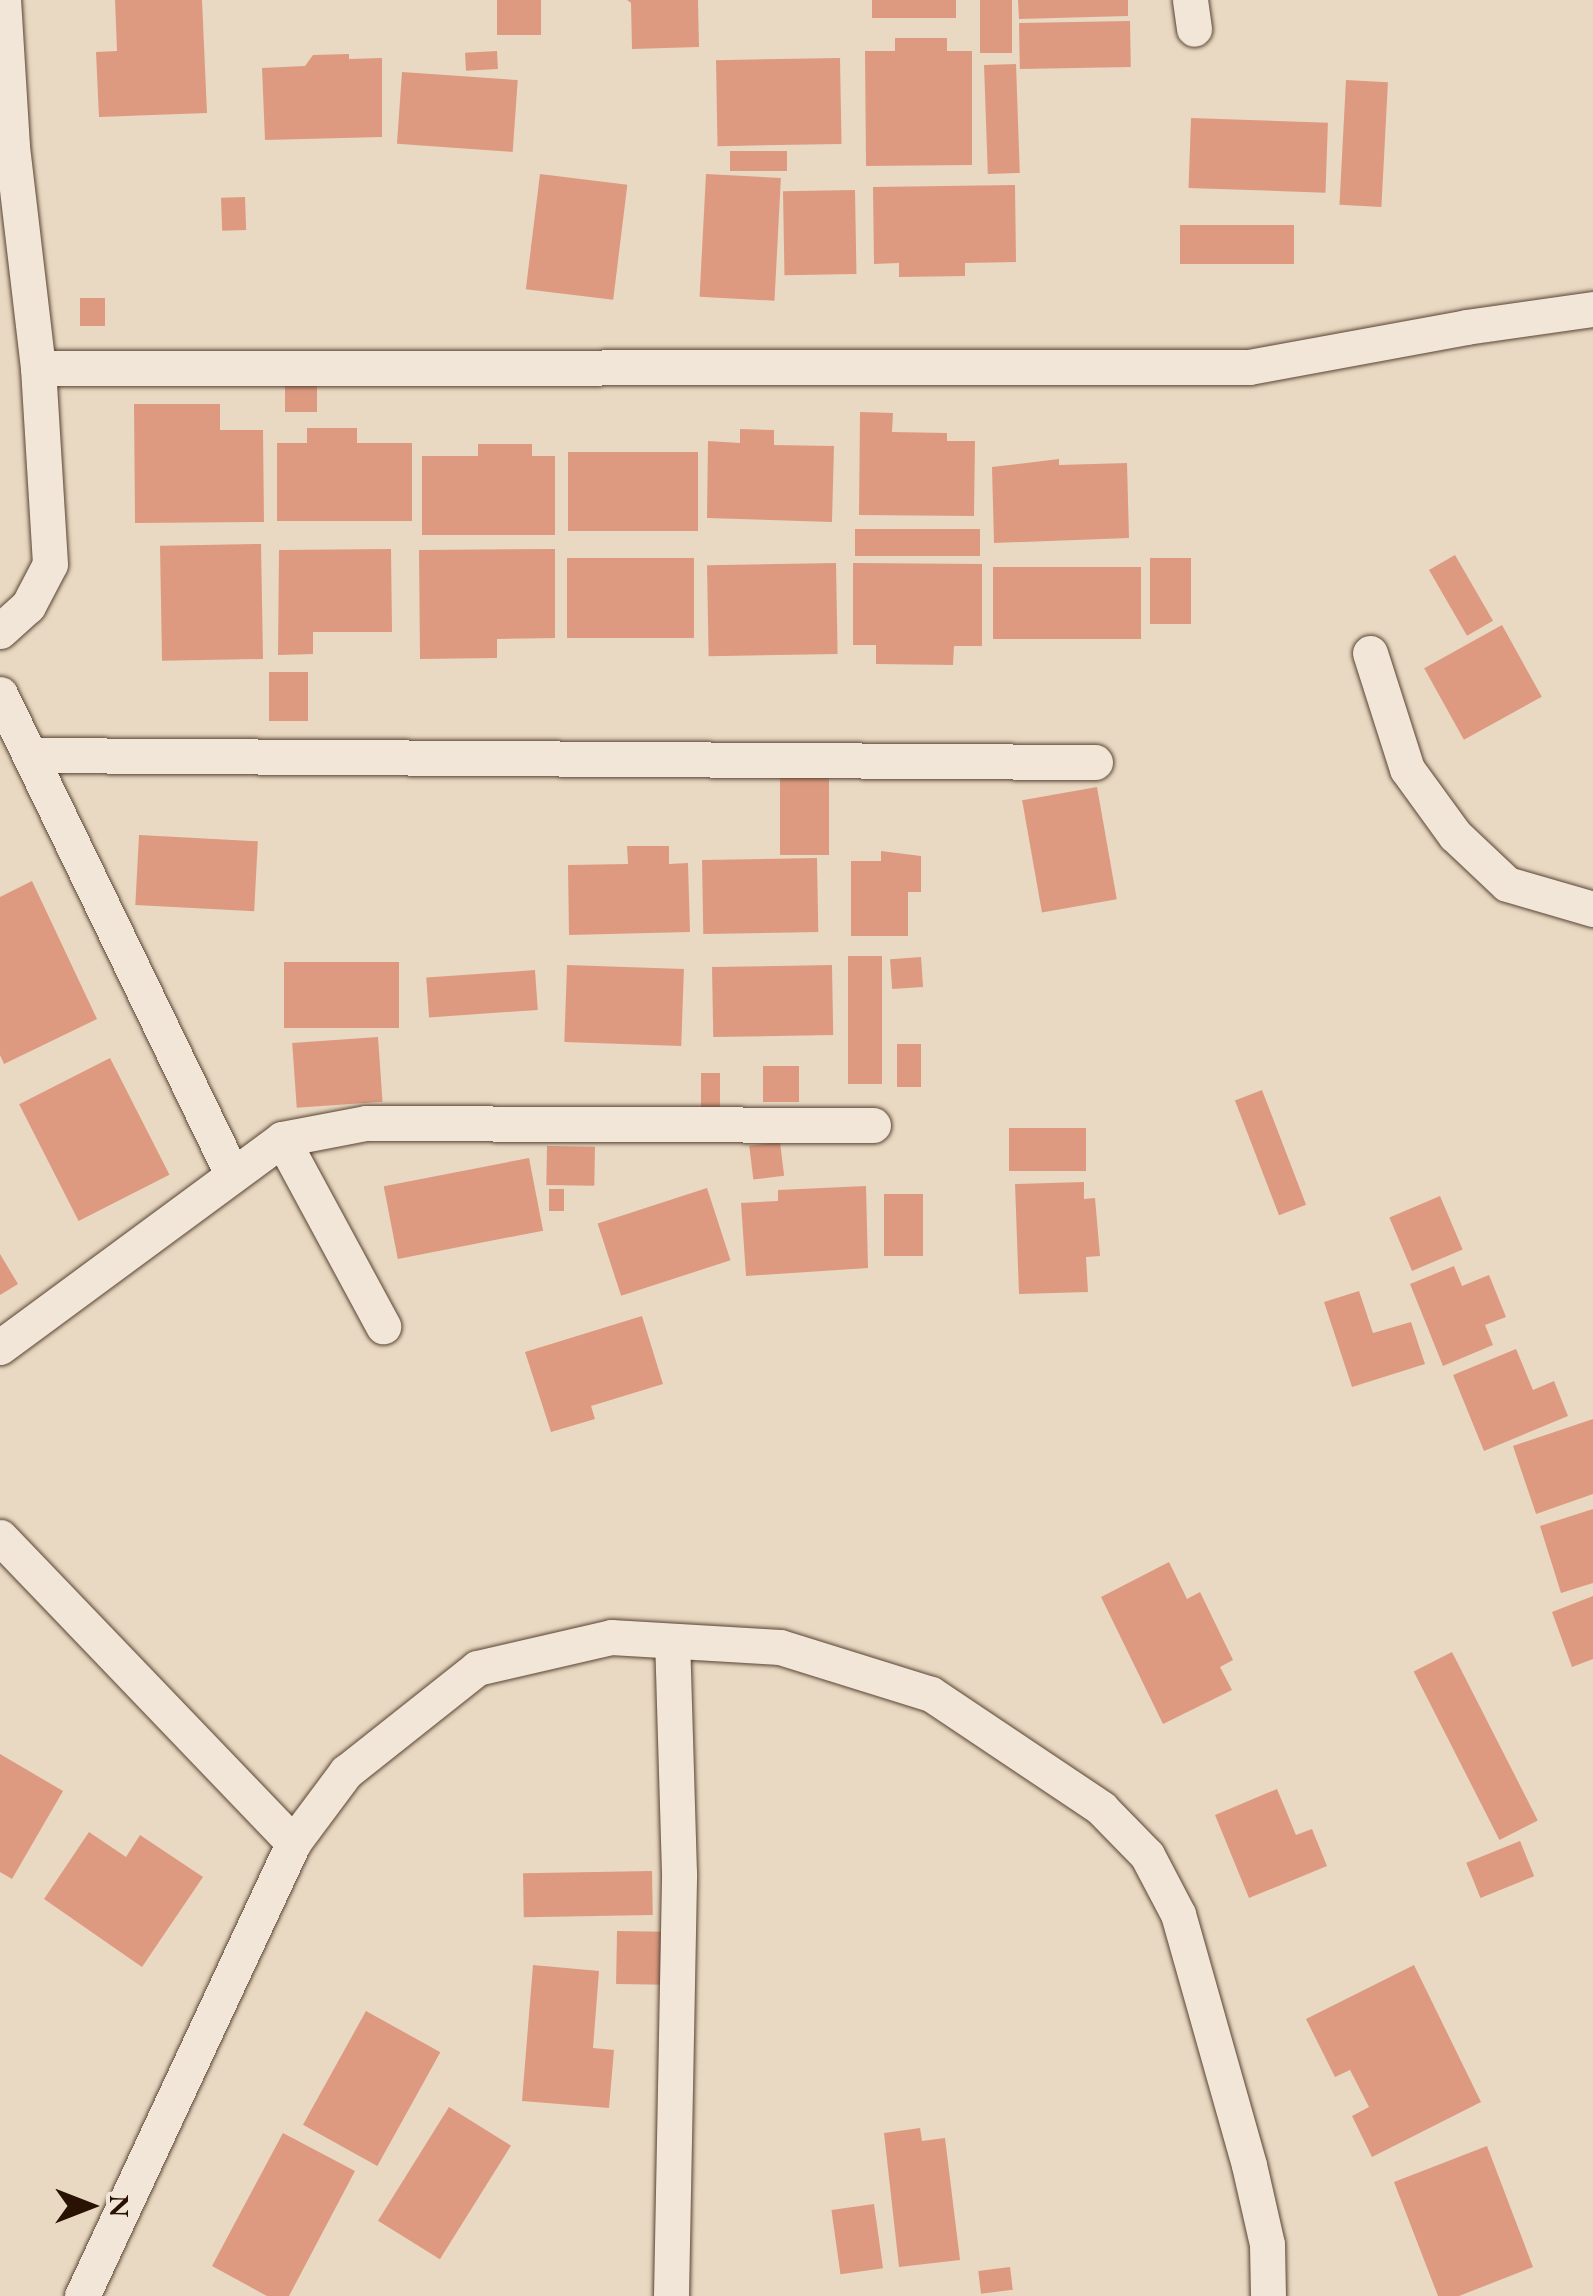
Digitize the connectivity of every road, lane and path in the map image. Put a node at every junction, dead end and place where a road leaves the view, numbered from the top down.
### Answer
1 (3, 0) edge
2 (6, 147) edge
3 (1593, 310) edge
4 (38, 368) junction
5 (0, 630) edge
6 (1370, 653) dead end
7 (0, 694) edge
8 (30, 755) junction
9 (1096, 762) dead end
10 (1593, 909) edge
11 (873, 1125) dead end
12 (282, 1139) junction
13 (232, 1174) junction
14 (383, 1326) dead end
15 (0, 1347) edge
16 (3, 1548) edge
17 (672, 1641) junction
18 (293, 1842) junction
19 (82, 2296) edge
20 (671, 2296) edge
21 (1268, 2296) edge

1 - 2 street
2 - 4 street
3 - 4 street
4 - 5 street
6 - 10 street
7 - 8 street
8 - 9 street
8 - 13 street
11 - 12 street
12 - 13 street
12 - 14 street
13 - 15 street
16 - 18 street
17 - 18 street
17 - 20 street
17 - 21 street
18 - 19 street

